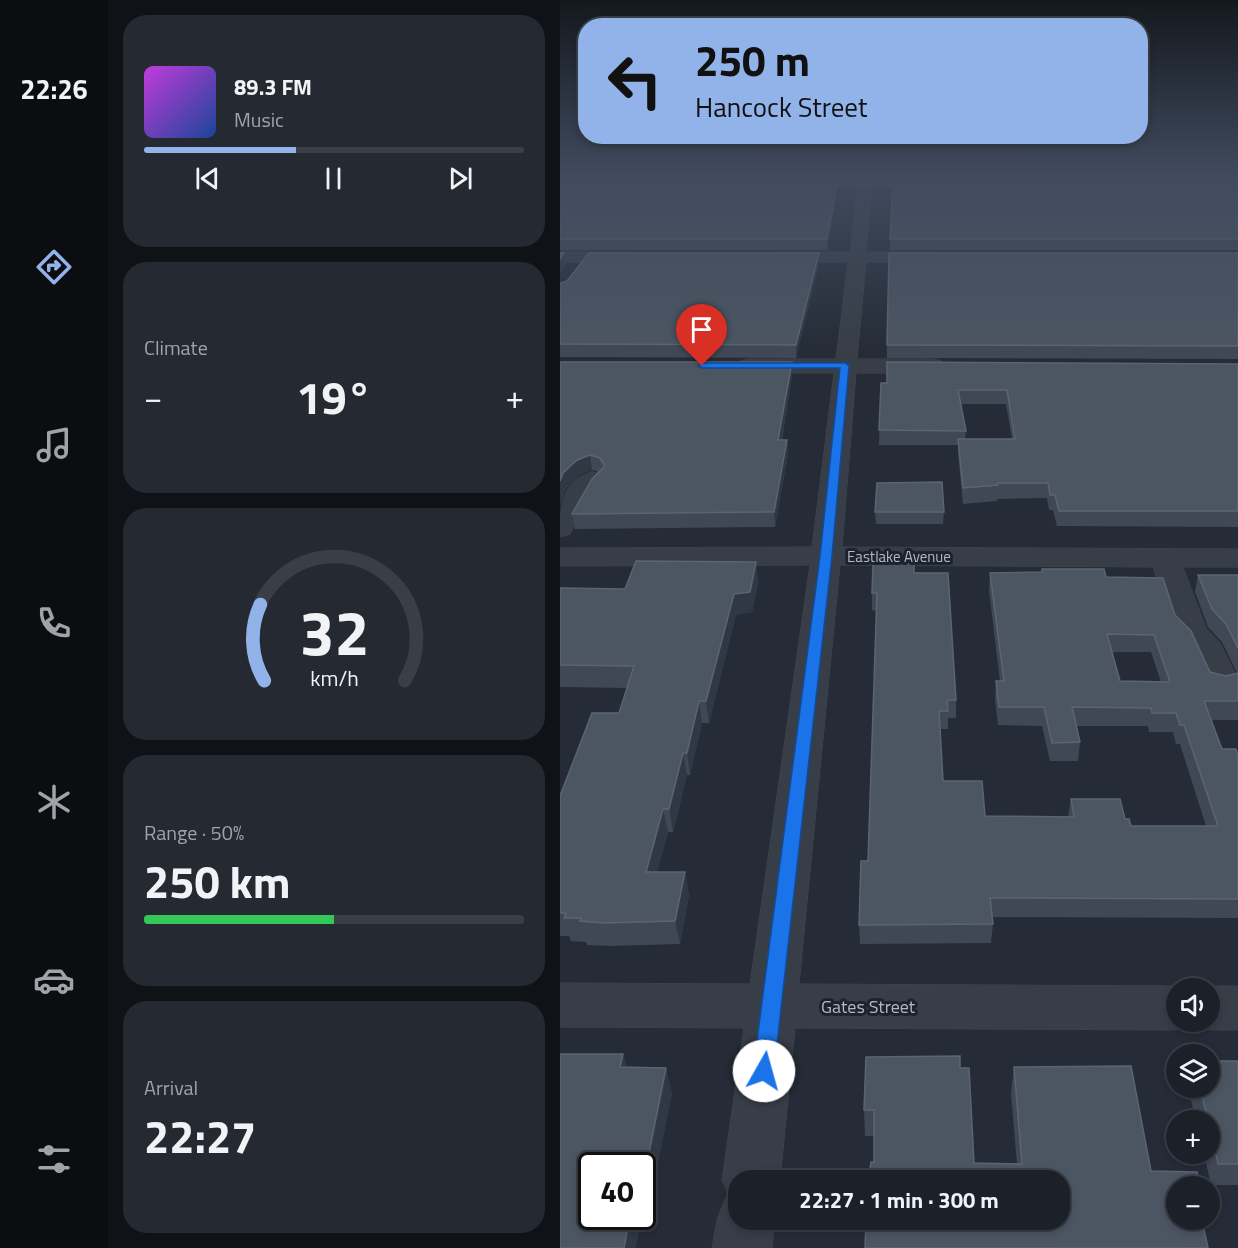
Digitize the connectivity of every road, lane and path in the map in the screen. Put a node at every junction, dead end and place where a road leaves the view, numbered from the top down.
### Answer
1 (859, 234) edge
2 (560, 257) edge
3 (585, 257) junction
4 (644, 257) edge
5 (762, 257) edge
6 (857, 257) junction
7 (951, 257) edge
8 (572, 272) edge
9 (726, 366) edge
10 (845, 366) junction
11 (951, 367) edge
12 (592, 480) edge
13 (560, 528) edge
14 (826, 556) junction
15 (560, 557) edge
16 (1164, 558) junction
17 (1238, 558) edge
18 (1221, 681) edge
19 (560, 1005) edge
20 (772, 1005) junction
21 (1166, 1008) edge
22 (1220, 1008) edge
23 (1238, 1008) edge
24 (751, 1170) edge
25 (745, 1230) edge
26 (743, 1248) edge

1 - 6 street
2 - 3 street
3 - 4 street
3 - 8 street
5 - 6 street
6 - 7 street
6 - 10 street
9 - 10 street
10 - 11 street
10 - 14 street
12 - 13 street
14 - 15 street, Eastlake Avenue
14 - 16 street, Eastlake Avenue
14 - 20 street
16 - 17 street, Eastlake Avenue
16 - 18 street
19 - 20 street, Gates Street
20 - 21 street, Gates Street
20 - 24 street
22 - 23 street
25 - 26 street

